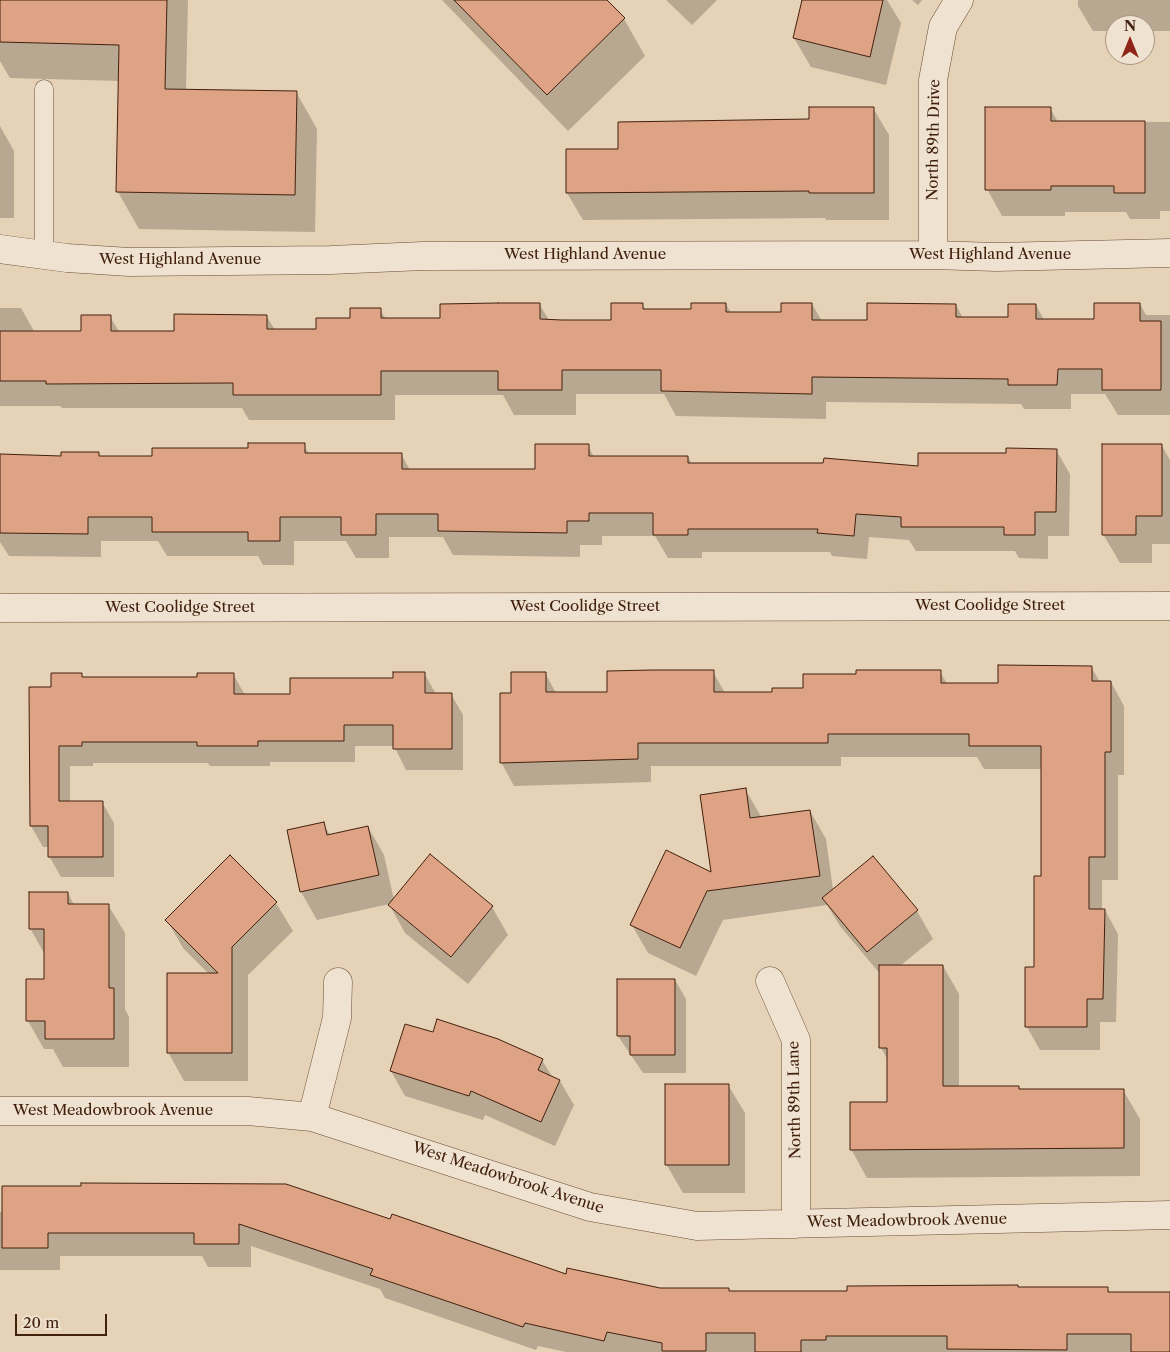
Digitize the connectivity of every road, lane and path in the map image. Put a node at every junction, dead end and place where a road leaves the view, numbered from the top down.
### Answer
1 (959, 0) edge
2 (44, 89) dead end
3 (0, 249) edge
4 (1170, 253) edge
5 (44, 255) junction
6 (933, 255) junction
7 (1170, 606) edge
8 (0, 608) edge
9 (770, 981) dead end
10 (338, 982) dead end
11 (0, 1111) edge
12 (312, 1116) junction
13 (1170, 1215) edge
14 (796, 1224) junction

1 - 6 street, North 89th Drive
2 - 5 lane
3 - 5 street, West Highland Avenue
4 - 6 street, West Highland Avenue
5 - 6 street, West Highland Avenue
7 - 8 street, West Coolidge Street
9 - 14 street, North 89th Lane
10 - 12 street
11 - 12 street, West Meadowbrook Avenue
12 - 14 street, West Meadowbrook Avenue
13 - 14 street, West Meadowbrook Avenue

